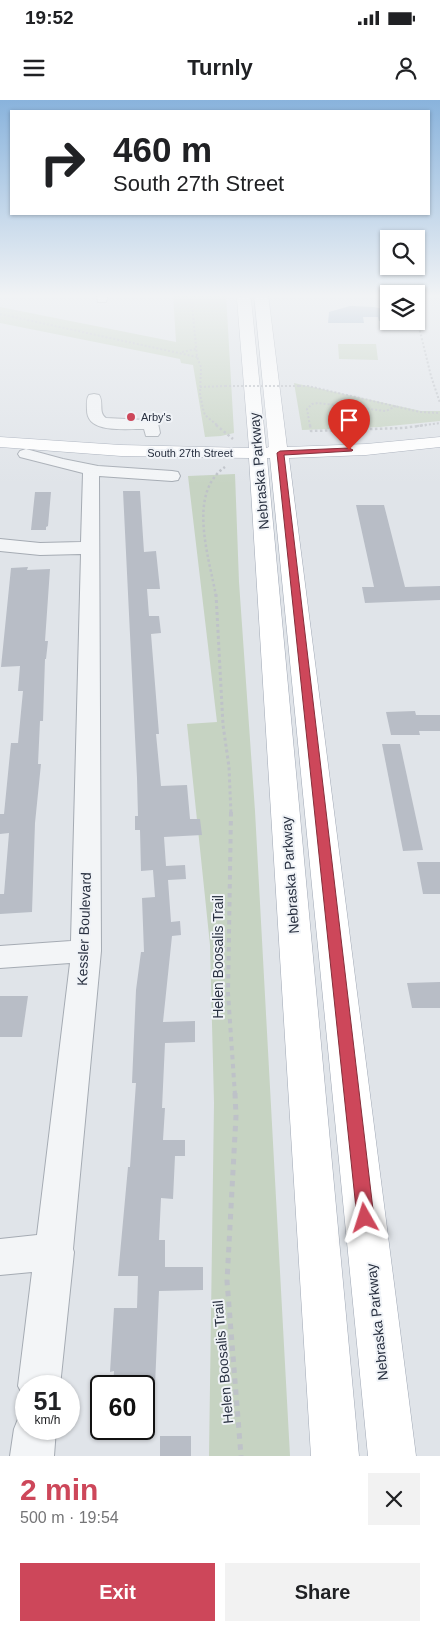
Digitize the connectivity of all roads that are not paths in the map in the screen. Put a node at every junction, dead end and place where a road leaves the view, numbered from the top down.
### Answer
1 (251, 357) edge
2 (262, 357) edge
3 (100, 400) dead end
4 (440, 430) edge
5 (0, 433) edge
6 (152, 433) dead end
7 (33, 435) junction
8 (0, 441) edge
9 (440, 442) edge
10 (261, 445) junction
11 (142, 453) junction
12 (26, 454) dead end
13 (91, 470) junction
14 (172, 476) dead end
15 (0, 545) edge
16 (265, 546) junction
17 (89, 548) junction
18 (86, 951) junction
19 (0, 957) edge
20 (55, 1252) junction
21 (0, 1257) edge
22 (41, 1375) edge
23 (34, 1440) edge
24 (32, 1456) edge
25 (335, 1456) edge
26 (392, 1456) edge

1 - 10 main road, Nebraska Parkway
2 - 10 main road, Nebraska Parkway
3 - 6 street
4 - 10 main road, South 27th Street
5 - 7 main road, South 27th Street
7 - 8 main road
7 - 10 main road, South 27th Street
8 - 11 main road, South 27th Street
9 - 10 main road, South 27th Street
10 - 11 main road, South 27th Street
10 - 16 main road, Nebraska Parkway
10 - 26 main road, Nebraska Parkway
11 - 16 main road
12 - 13 street
13 - 14 street
13 - 17 street, Kessler Boulevard
15 - 17 street
16 - 25 main road, Nebraska Parkway
17 - 18 street, Kessler Boulevard
18 - 19 street
18 - 20 street, Kessler Boulevard
20 - 21 street
20 - 22 street, Kessler Boulevard
23 - 24 street

